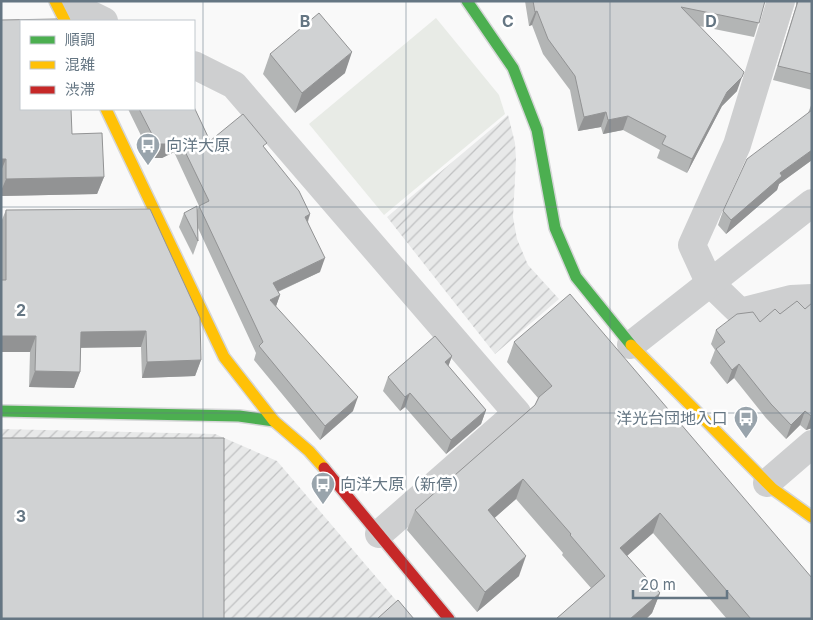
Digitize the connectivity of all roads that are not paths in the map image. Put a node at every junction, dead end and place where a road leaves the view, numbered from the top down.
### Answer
1 (55, 1) edge
2 (63, 1) edge
3 (467, 1) edge
4 (781, 1) edge
5 (64, 20) edge
6 (102, 20) edge
7 (195, 66) edge
8 (106, 110) edge
9 (812, 203) edge
10 (126, 210) edge
11 (154, 210) junction
12 (709, 282) junction
13 (812, 298) edge
14 (631, 345) junction
15 (1, 411) edge
16 (274, 421) junction
17 (812, 444) edge
18 (766, 483) junction
19 (812, 517) edge
20 (378, 534) junction
21 (449, 619) edge

1 - 5 street
2 - 6 street
3 - 14 street
4 - 12 street
7 - 20 street
8 - 11 street
9 - 12 street
10 - 11 street
11 - 16 street
12 - 13 street
12 - 14 street
14 - 18 street
15 - 16 street
16 - 20 street
17 - 18 street
18 - 19 street
20 - 21 street

